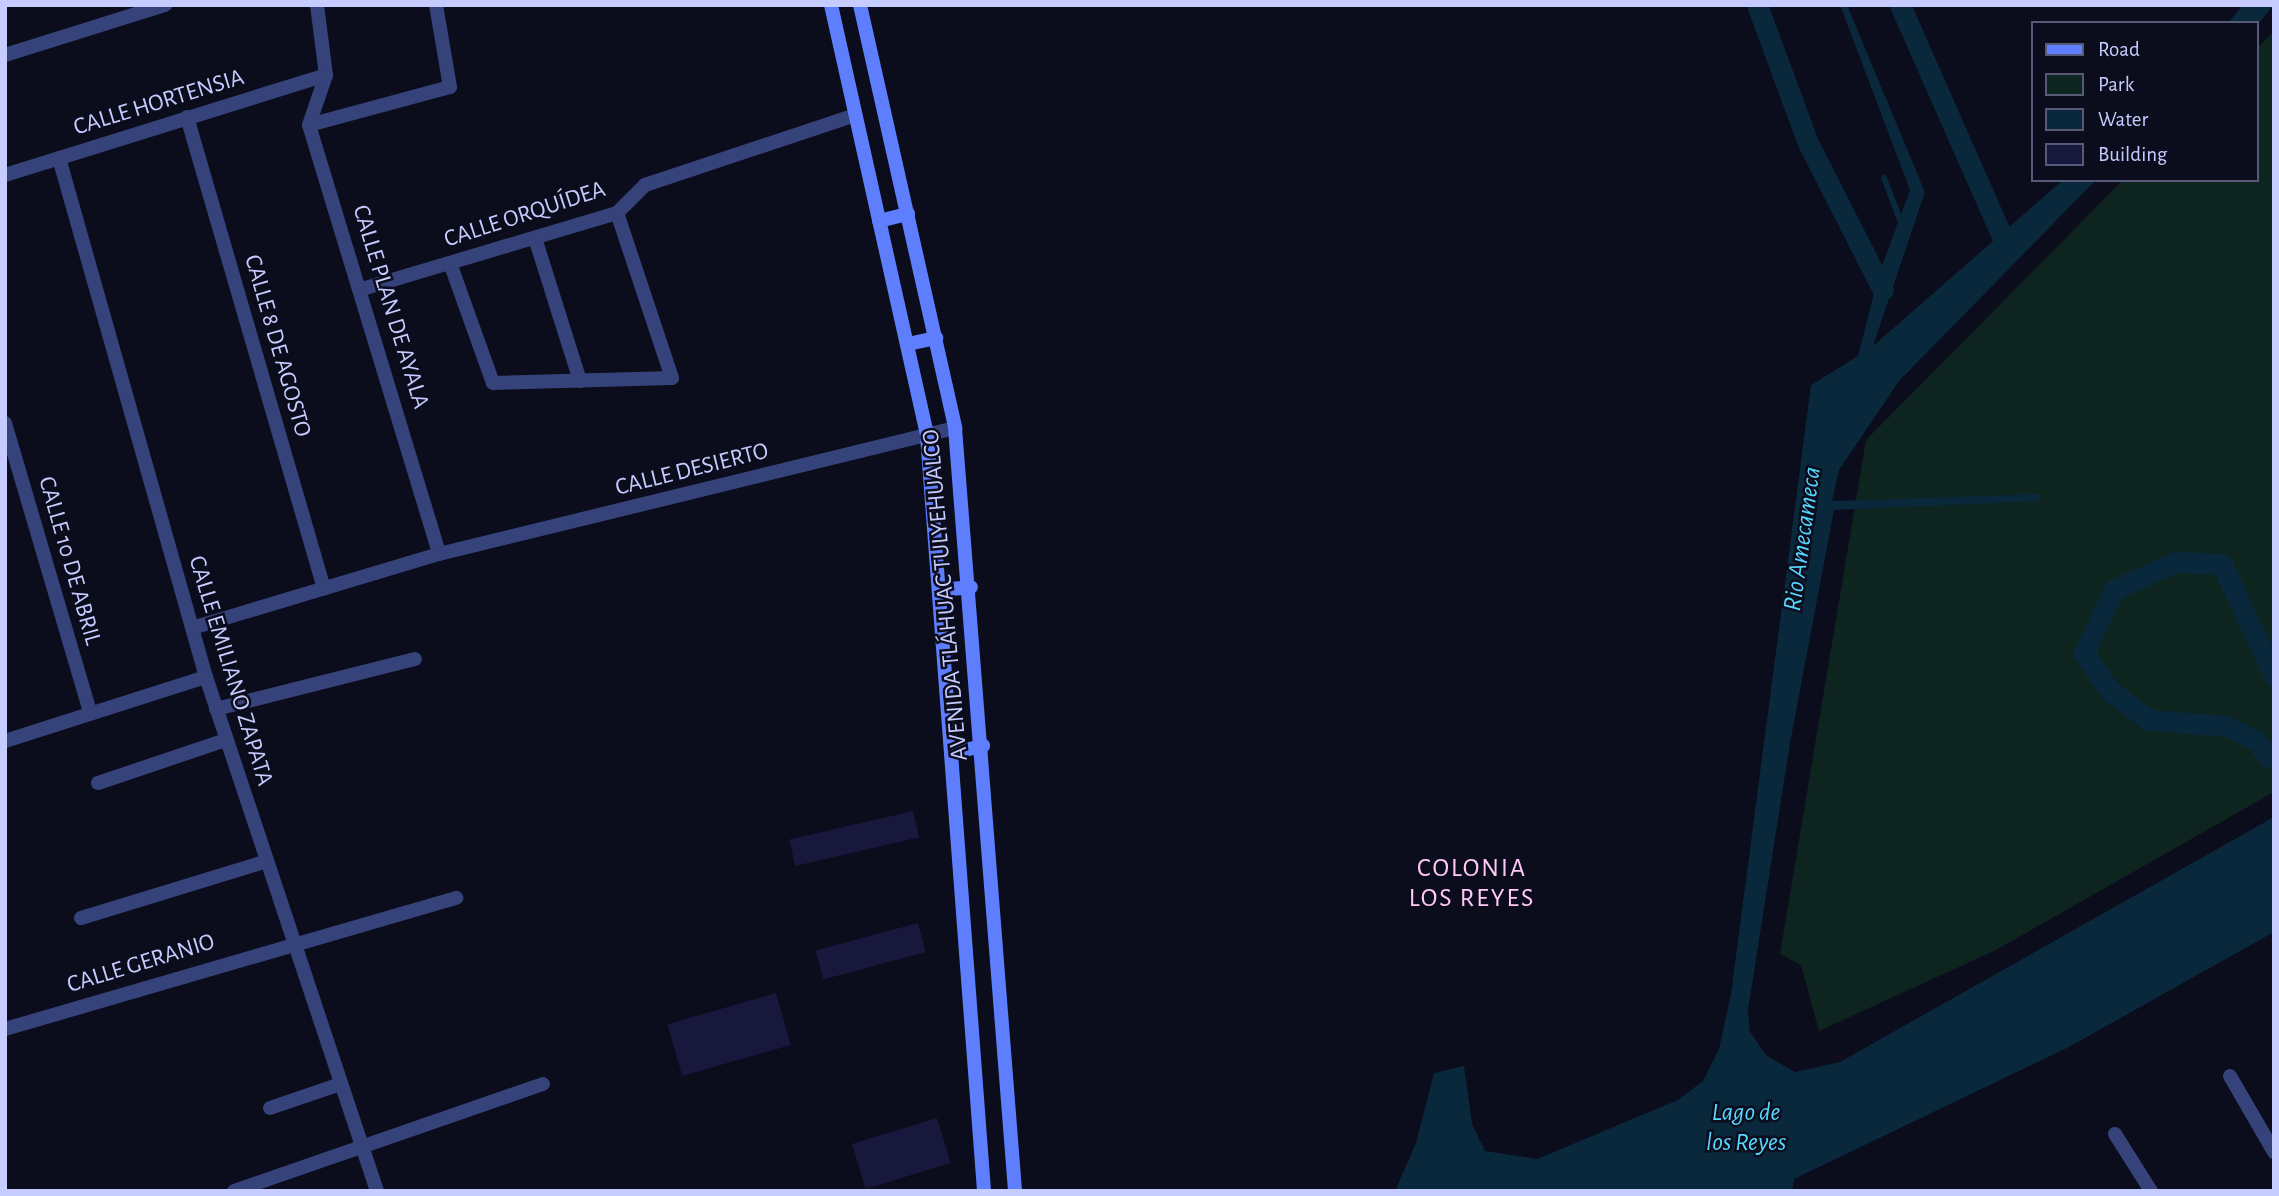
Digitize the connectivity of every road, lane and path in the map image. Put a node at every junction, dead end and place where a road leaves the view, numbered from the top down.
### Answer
1 (164, 5) edge
2 (317, 5) edge
3 (436, 5) edge
4 (831, 5) edge
5 (860, 5) edge
6 (5, 55) edge
7 (326, 75) junction
8 (853, 116) junction
9 (187, 117) junction
10 (309, 125) junction
11 (59, 158) junction
12 (5, 174) edge
13 (617, 213) junction
14 (908, 214) junction
15 (879, 220) junction
16 (535, 238) junction
17 (450, 263) junction
18 (362, 289) junction
19 (936, 338) junction
20 (908, 344) junction
21 (580, 381) junction
22 (5, 423) edge
23 (955, 428) junction
24 (927, 436) junction
25 (439, 554) junction
26 (971, 587) junction
27 (324, 588) junction
28 (939, 590) junction
29 (192, 628) junction
30 (415, 659) dead end
31 (206, 677) junction
32 (216, 709) junction
33 (90, 712) junction
34 (226, 740) junction
35 (5, 741) edge
36 (982, 746) junction
37 (952, 752) junction
38 (98, 783) dead end
39 (264, 862) junction
40 (456, 898) dead end
41 (81, 918) dead end
42 (290, 943) junction
43 (5, 1029) edge
44 (2230, 1076) dead end
45 (340, 1084) junction
46 (543, 1084) dead end
47 (270, 1108) dead end
48 (2115, 1134) dead end
49 (363, 1150) junction
50 (2274, 1152) edge
51 (234, 1191) edge
52 (377, 1191) edge
53 (984, 1191) edge
54 (1015, 1191) edge
55 (2151, 1191) edge

1 - 6 street
2 - 7 street
3 - 10 street
4 - 8 main road, AVENIDA TLÁHUAC TULYEHUALCO
5 - 14 main road, AVENIDA TLÁHUAC TULYEHUALCO
7 - 9 street, CALLE HORTENSIA
7 - 10 street
8 - 13 street, CALLE ORQUÍDEA
8 - 15 main road, AVENIDA TLÁHUAC TULYEHUALCO
9 - 11 street, CALLE HORTENSIA
9 - 27 street, CALLE 8 DE AGOSTO
10 - 18 street, CALLE PLAN DE AYALA
11 - 12 street, CALLE HORTENSIA
11 - 29 street, CALLE EMILIANO ZAPATA
13 - 16 street, CALLE ORQUÍDEA
13 - 21 street
14 - 15 main road
14 - 19 main road, AVENIDA TLÁHUAC TULYEHUALCO
15 - 20 main road, AVENIDA TLÁHUAC TULYEHUALCO
16 - 17 street, CALLE ORQUÍDEA
16 - 21 street
17 - 18 street, CALLE ORQUÍDEA
17 - 21 street
18 - 25 street, CALLE PLAN DE AYALA
19 - 20 main road
19 - 23 main road, AVENIDA TLÁHUAC TULYEHUALCO
20 - 24 main road, AVENIDA TLÁHUAC TULYEHUALCO
22 - 33 street, CALLE 10 DE ABRIL
23 - 24 street, CALLE DESIERTO
23 - 26 main road, AVENIDA TLÁHUAC TULYEHUALCO
24 - 25 street, CALLE DESIERTO
24 - 28 main road, AVENIDA TLÁHUAC TULYEHUALCO
25 - 27 street, CALLE DESIERTO
26 - 28 main road
26 - 36 main road, AVENIDA TLÁHUAC TULYEHUALCO
27 - 29 street, CALLE DESIERTO
28 - 37 main road, AVENIDA TLÁHUAC TULYEHUALCO
29 - 31 street, CALLE EMILIANO ZAPATA
30 - 32 street
31 - 32 street, CALLE EMILIANO ZAPATA
31 - 33 street
32 - 34 street, CALLE EMILIANO ZAPATA
33 - 35 street
34 - 38 street
34 - 39 street, CALLE EMILIANO ZAPATA
36 - 37 main road
36 - 54 main road, AVENIDA TLÁHUAC TULYEHUALCO
37 - 53 main road, AVENIDA TLÁHUAC TULYEHUALCO
39 - 41 street
39 - 42 street, CALLE EMILIANO ZAPATA
40 - 42 street, CALLE GERANIO
42 - 43 street, CALLE GERANIO
42 - 45 street, CALLE EMILIANO ZAPATA
44 - 50 street
45 - 47 street
45 - 49 street, CALLE EMILIANO ZAPATA
46 - 49 street
48 - 55 street
49 - 51 street
49 - 52 street, CALLE EMILIANO ZAPATA

